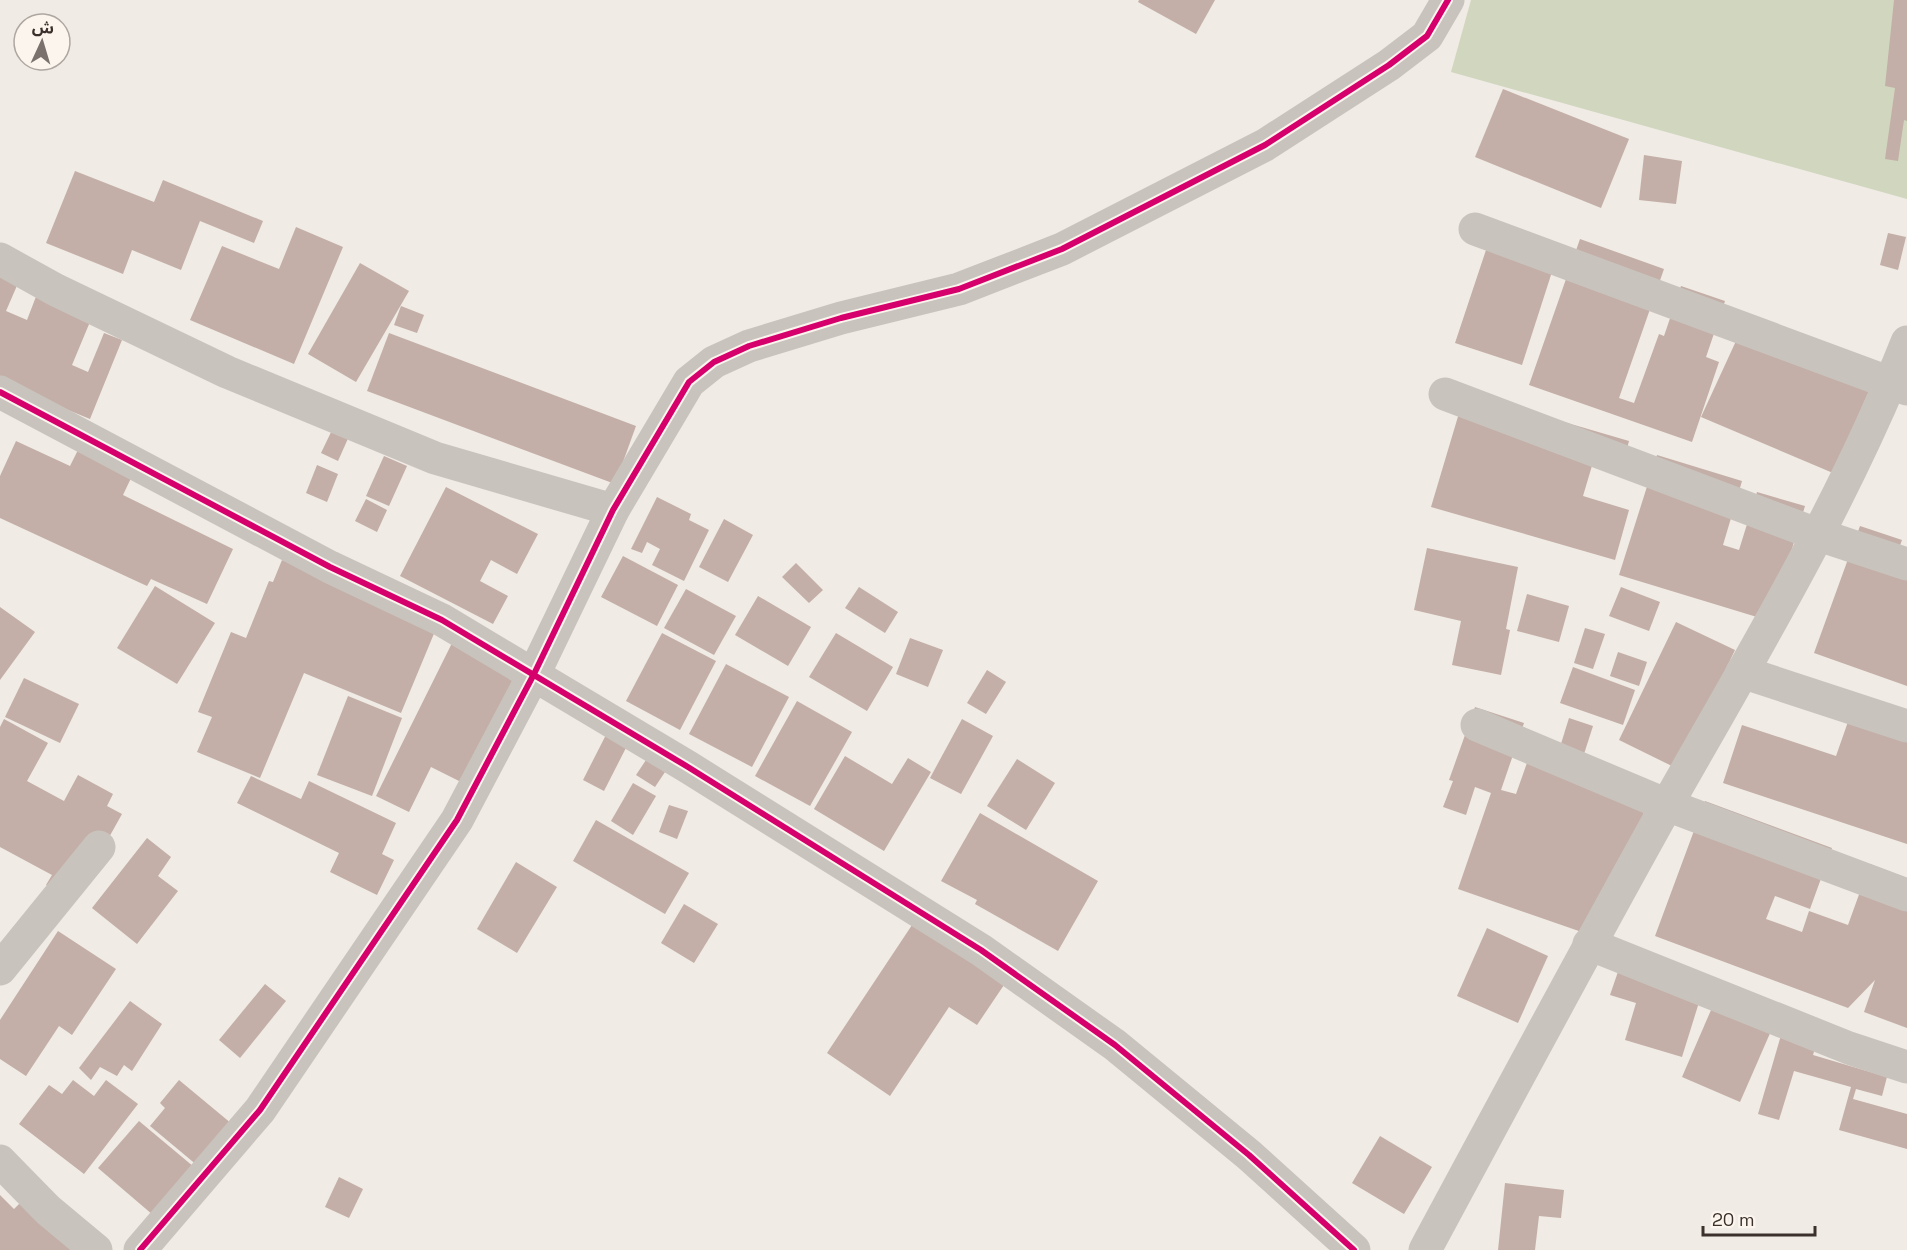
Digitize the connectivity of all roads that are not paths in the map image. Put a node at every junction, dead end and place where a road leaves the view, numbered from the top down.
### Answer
1 (1448, 0) edge
2 (1475, 229) dead end
3 (0, 259) edge
4 (1907, 342) edge
5 (1899, 386) edge
6 (0, 392) edge
7 (1445, 394) dead end
8 (613, 510) junction
9 (1819, 535) junction
10 (1907, 564) edge
11 (1742, 672) junction
12 (534, 674) junction
13 (1477, 725) dead end
14 (1907, 726) edge
15 (1667, 805) junction
16 (99, 847) dead end
17 (1907, 895) edge
18 (1589, 944) junction
19 (0, 969) edge
20 (1907, 1067) edge
21 (0, 1161) edge
22 (96, 1250) edge
23 (140, 1250) edge
24 (1354, 1250) edge
25 (1425, 1250) edge

1 - 8 street
2 - 5 street
3 - 8 street
4 - 5 street
5 - 9 street
6 - 12 street
7 - 9 street
8 - 12 street
9 - 10 street
9 - 11 street
11 - 14 street
11 - 15 street
12 - 23 street
12 - 24 street
13 - 15 street
15 - 17 street
15 - 18 street
16 - 19 street
18 - 20 street
18 - 25 street
21 - 22 street

